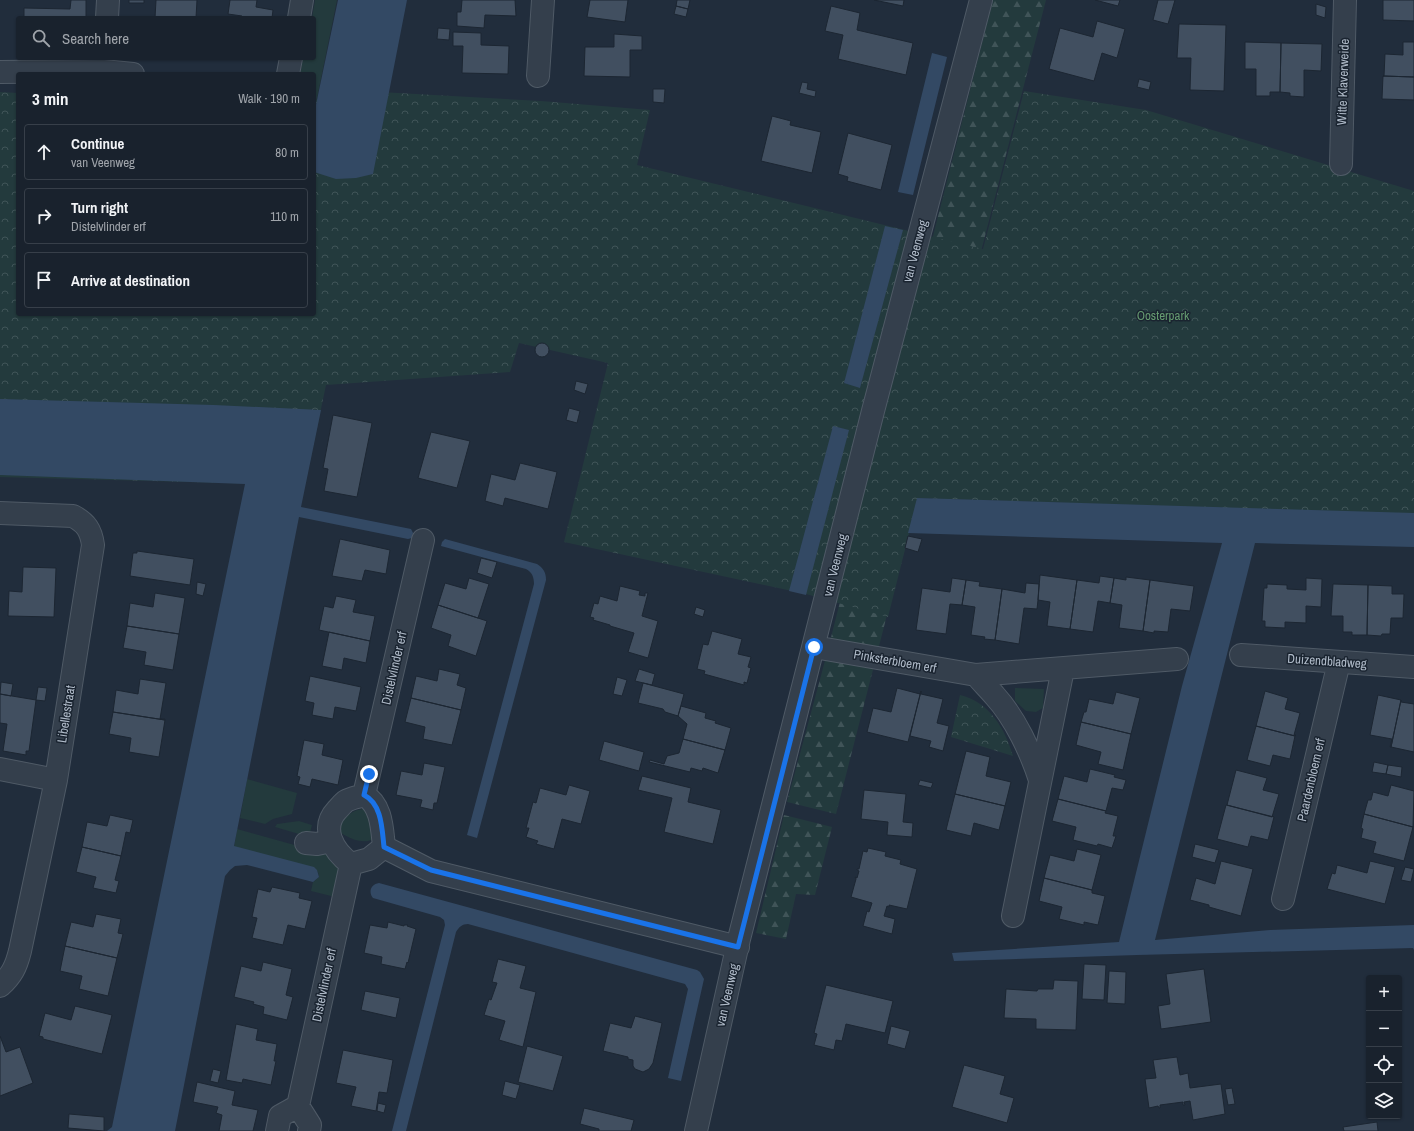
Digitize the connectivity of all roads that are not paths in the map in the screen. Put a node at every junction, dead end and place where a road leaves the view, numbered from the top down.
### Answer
1 (108, 0) edge
2 (302, 0) edge
3 (543, 0) edge
4 (981, 0) edge
5 (1345, 0) edge
6 (107, 16) edge
7 (299, 16) edge
8 (291, 60) edge
9 (104, 65) edge
10 (0, 72) edge
11 (127, 72) edge
12 (288, 72) edge
13 (538, 76) dead end
14 (1341, 164) dead end
15 (0, 513) edge
16 (424, 540) dead end
17 (814, 647) junction
18 (1241, 655) dead end
19 (1176, 659) dead end
20 (1339, 662) junction
21 (1414, 667) edge
22 (1063, 669) junction
23 (976, 675) junction
24 (0, 769) edge
25 (56, 780) junction
26 (1040, 780) junction
27 (364, 795) junction
28 (331, 841) junction
29 (306, 843) dead end
30 (384, 847) junction
31 (351, 864) junction
32 (1283, 899) dead end
33 (1013, 916) dead end
34 (738, 947) junction
35 (0, 986) edge
36 (298, 1106) junction
37 (277, 1131) edge
38 (309, 1131) edge
39 (696, 1131) edge

1 - 6 street
2 - 7 street
3 - 13 street
4 - 17 street, van Veenweg
5 - 14 street, Witte Klaverweide
8 - 12 street
9 - 10 street
9 - 11 street
15 - 25 street, Libellestraat
16 - 27 street, Distelvlinder erf
17 - 23 street, Pinksterbloem erf
17 - 34 street, van Veenweg
18 - 20 street, Duizendbladweg
19 - 22 street, Pinksterbloem erf
20 - 21 street, Duizendbladweg
20 - 32 street, Paardenbloem erf
22 - 23 street, Pinksterbloem erf
22 - 26 street
23 - 26 street
24 - 25 street
25 - 35 street, Libellestraat
26 - 33 street
27 - 28 street
27 - 30 street
28 - 29 street
28 - 31 street
30 - 31 street
30 - 34 street
31 - 36 street, Distelvlinder erf
34 - 39 street, van Veenweg
36 - 37 street
36 - 38 street

